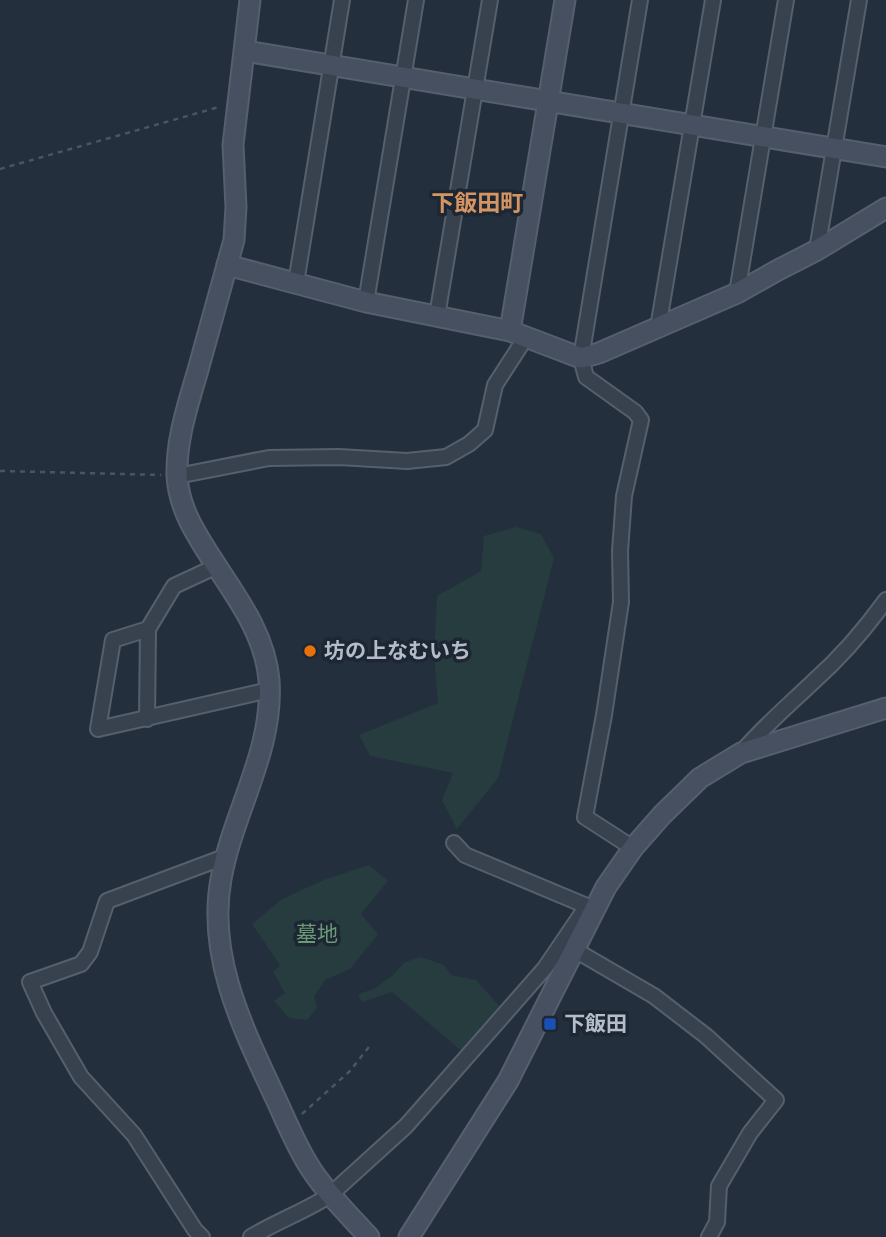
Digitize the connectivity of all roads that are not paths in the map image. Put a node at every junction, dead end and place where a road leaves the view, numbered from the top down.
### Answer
1 (250, 0) edge
2 (342, 0) edge
3 (416, 0) edge
4 (490, 0) edge
5 (565, 0) edge
6 (640, 0) edge
7 (713, 0) edge
8 (786, 0) edge
9 (859, 0) edge
10 (245, 51) junction
11 (332, 66) junction
12 (403, 77) junction
13 (475, 89) junction
14 (548, 101) junction
15 (621, 113) junction
16 (692, 125) junction
17 (763, 136) junction
18 (834, 148) junction
19 (886, 157) edge
20 (886, 208) edge
21 (817, 250) junction
22 (227, 265) junction
23 (296, 283) junction
24 (737, 293) junction
25 (366, 302) junction
26 (437, 316) junction
27 (658, 328) junction
28 (518, 334) junction
29 (581, 358) junction
30 (177, 476) junction
31 (216, 566) junction
32 (886, 600) edge
33 (148, 629) junction
34 (269, 690) junction
35 (886, 708) edge
36 (147, 719) junction
37 (741, 753) junction
38 (454, 843) dead end
39 (633, 848) junction
40 (227, 856) junction
41 (591, 908) junction
42 (575, 950) junction
43 (330, 1195) junction
44 (202, 1237) edge
45 (251, 1237) edge
46 (369, 1237) edge
47 (410, 1237) edge
48 (709, 1237) edge

1 - 10 street
2 - 11 street
3 - 12 street
4 - 13 street
5 - 14 street
6 - 15 street
7 - 16 street
8 - 17 street
9 - 18 street
10 - 11 street
10 - 22 street
11 - 12 street
11 - 23 street
12 - 13 street
12 - 25 street
13 - 14 street
13 - 26 street
14 - 15 street
14 - 28 street
15 - 16 street
15 - 29 street
16 - 17 street
16 - 27 street
17 - 18 street
17 - 24 street
18 - 19 street
18 - 21 street
20 - 21 street
21 - 24 street
22 - 23 street
22 - 30 street
23 - 25 street
24 - 27 street
25 - 26 street
26 - 28 street
27 - 29 street
28 - 29 street
28 - 30 street
29 - 39 street
30 - 31 street
31 - 33 street
31 - 34 street
32 - 37 street
33 - 36 street
33 - 36 street
34 - 36 street
34 - 40 street
35 - 37 street
37 - 39 street
38 - 41 street
39 - 41 street
40 - 43 street
40 - 44 street
41 - 42 street
41 - 43 street
42 - 47 street
42 - 48 street
43 - 45 street
43 - 46 street

